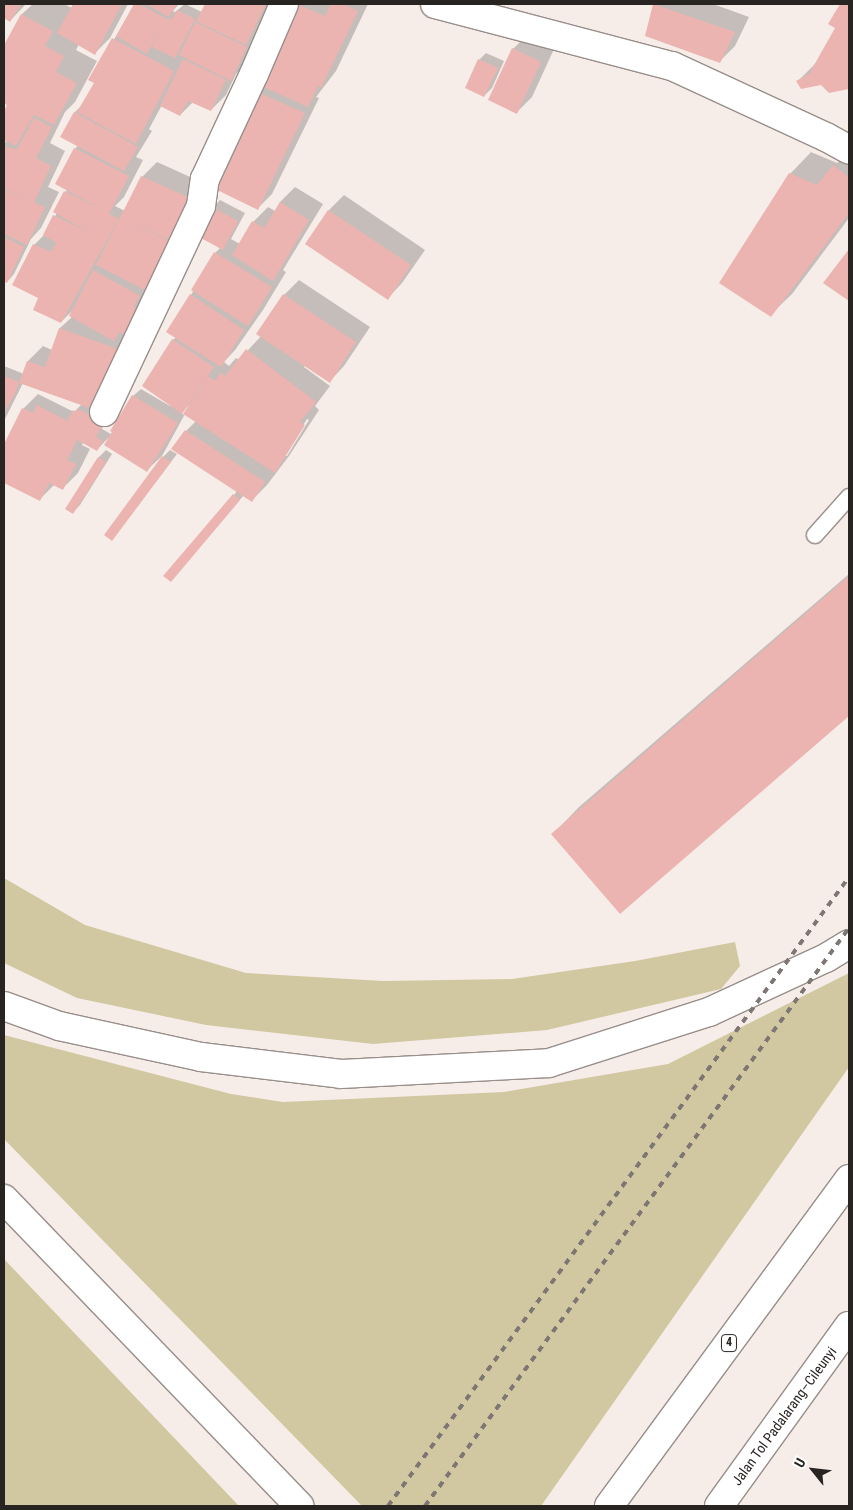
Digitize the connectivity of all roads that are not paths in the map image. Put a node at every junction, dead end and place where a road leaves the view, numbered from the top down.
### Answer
1 (284, 4) edge
2 (435, 4) edge
3 (849, 150) edge
4 (104, 412) dead end
5 (849, 497) edge
6 (815, 535) dead end
7 (849, 944) edge
8 (4, 1006) edge
9 (849, 1179) edge
10 (4, 1199) edge
11 (849, 1326) edge
12 (299, 1506) edge
13 (609, 1506) edge
14 (719, 1506) edge

1 - 4 main road
2 - 3 main road
5 - 6 lane
7 - 8 main road
9 - 13 main road, 4
10 - 12 main road
11 - 14 main road, Jalan Tol Padalarang–Cileunyi

